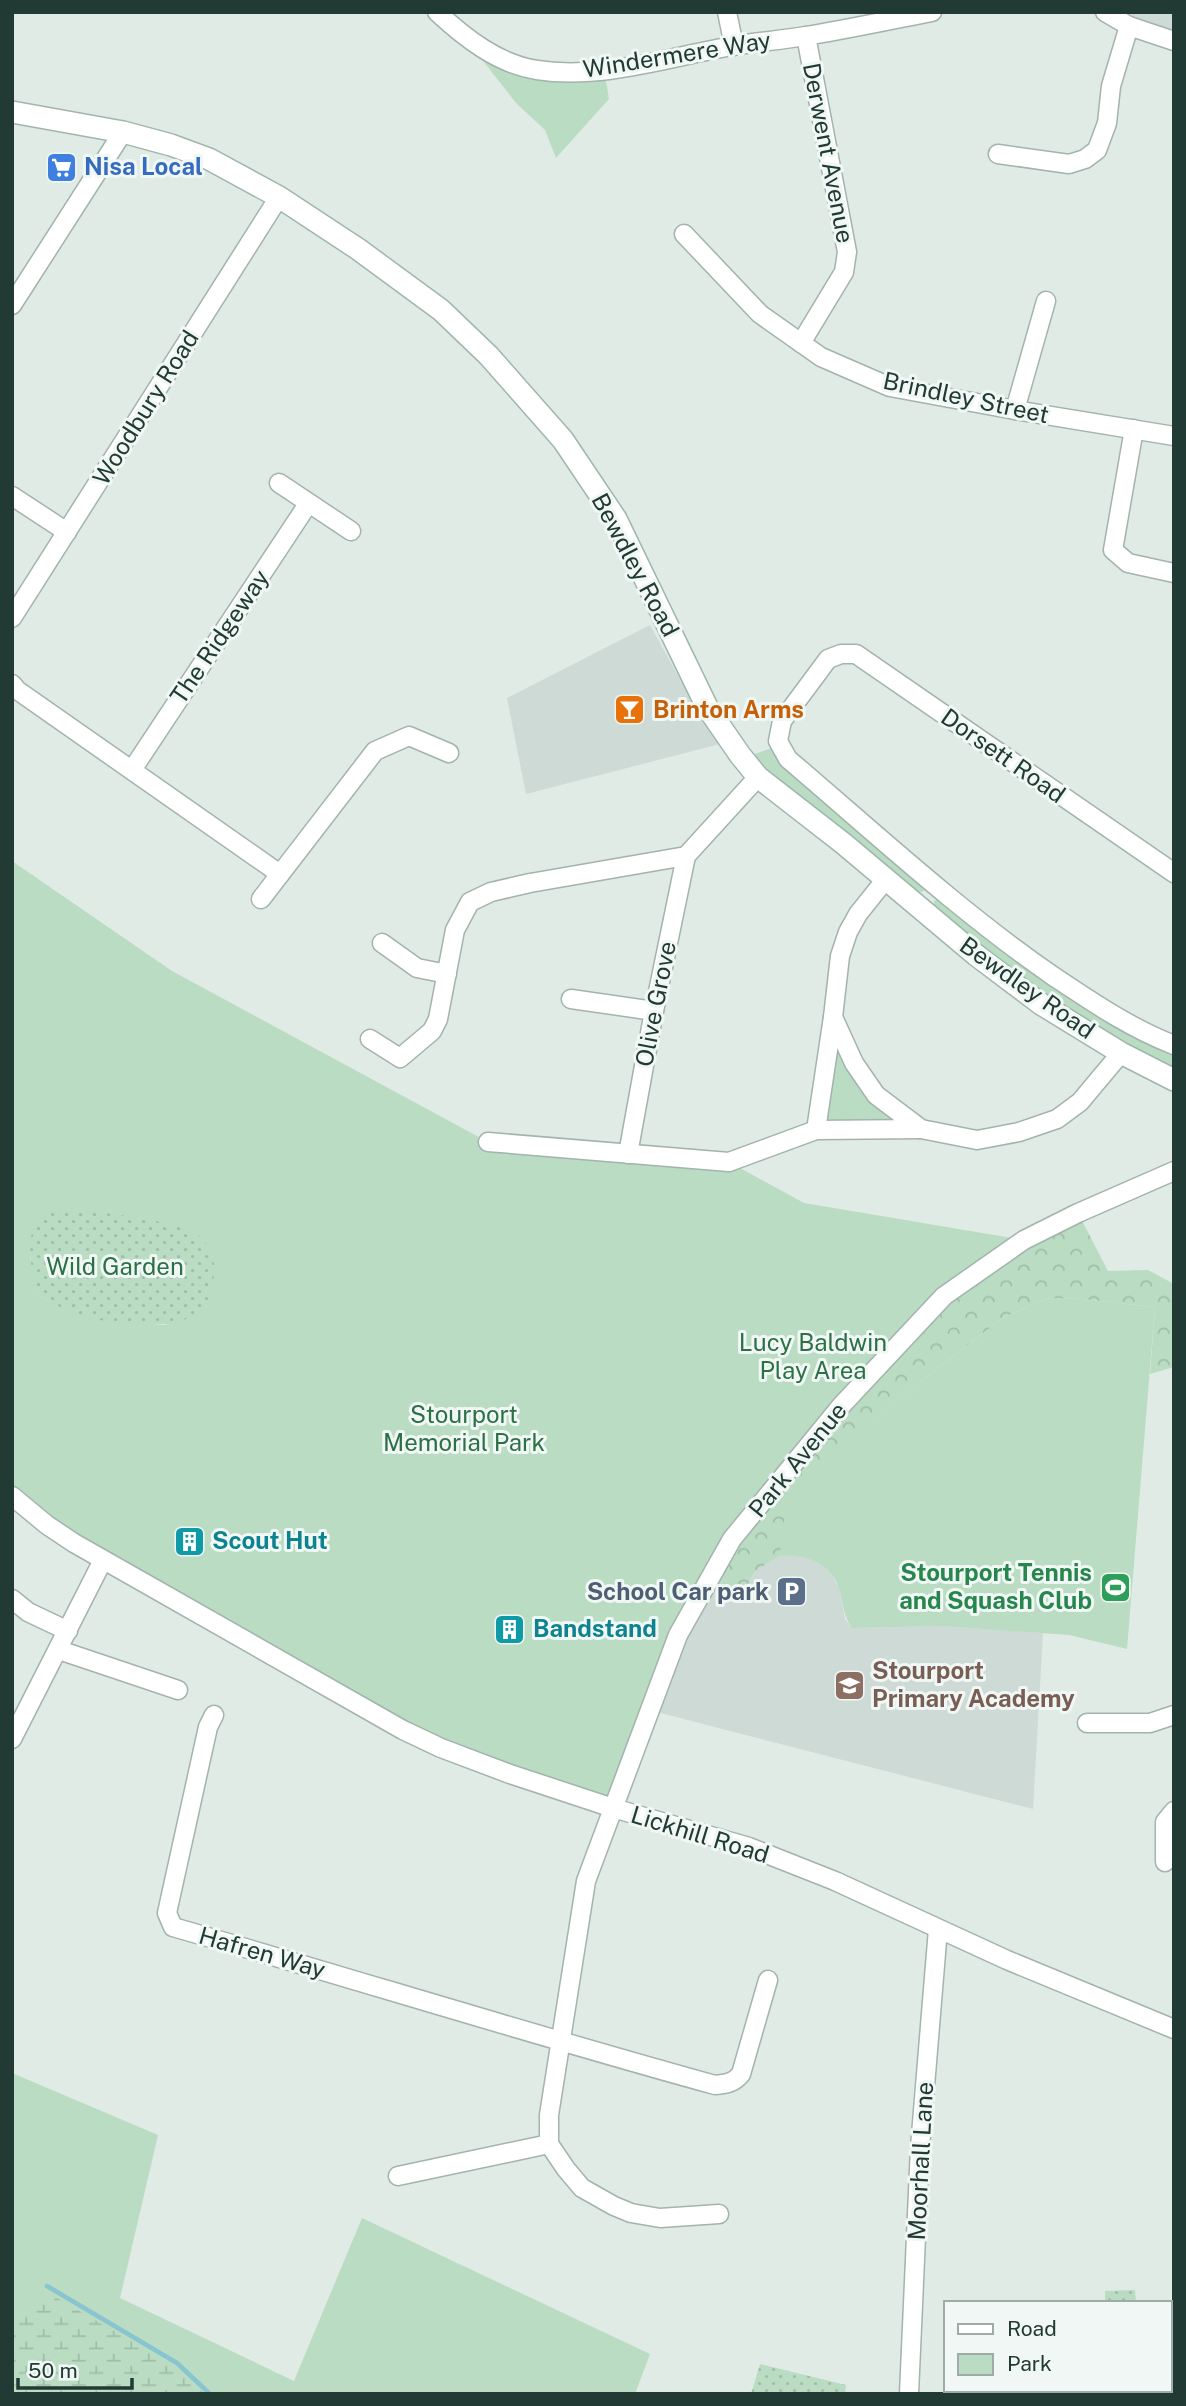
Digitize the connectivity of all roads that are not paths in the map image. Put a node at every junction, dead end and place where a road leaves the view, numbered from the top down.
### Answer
1 (437, 12) edge
2 (727, 12) edge
3 (932, 12) edge
4 (1105, 12) edge
5 (1129, 26) junction
6 (806, 36) junction
7 (1174, 41) edge
8 (734, 46) junction
9 (12, 112) edge
10 (123, 132) junction
11 (998, 154) dead end
12 (279, 197) junction
13 (684, 233) dead end
14 (1046, 301) dead end
15 (12, 305) edge
16 (802, 343) junction
17 (1015, 410) junction
18 (1134, 429) junction
19 (1174, 436) edge
20 (279, 483) dead end
21 (12, 496) edge
22 (308, 504) junction
23 (351, 531) dead end
24 (67, 532) junction
25 (1174, 572) edge
26 (12, 618) edge
27 (828, 659) joint
28 (12, 684) edge
29 (449, 753) dead end
30 (132, 770) junction
31 (758, 777) junction
32 (686, 856) junction
33 (1174, 873) edge
34 (280, 874) junction
35 (886, 879) junction
36 (934, 884) junction
37 (261, 899) dead end
38 (916, 906) junction
39 (382, 943) dead end
40 (447, 974) junction
41 (571, 999) dead end
42 (654, 1011) junction
43 (833, 1017) junction
44 (370, 1039) dead end
45 (1174, 1045) edge
46 (1121, 1053) junction
47 (1174, 1080) edge
48 (921, 1129) junction
49 (816, 1130) junction
50 (488, 1142) dead end
51 (628, 1154) junction
52 (1174, 1171) edge
53 (12, 1496) edge
54 (103, 1560) junction
55 (12, 1599) edge
56 (68, 1631) junction
57 (59, 1650) junction
58 (178, 1690) dead end
59 (214, 1715) dead end
60 (1174, 1715) edge
61 (1087, 1723) dead end
62 (12, 1739) edge
63 (613, 1808) junction
64 (1174, 1811) edge
65 (1165, 1862) dead end
66 (938, 1929) junction
67 (768, 1980) dead end
68 (1174, 2029) edge
69 (561, 2042) junction
70 (549, 2144) junction
71 (398, 2176) dead end
72 (719, 2214) dead end
73 (909, 2394) edge

1 - 8 street, Windermere Way
2 - 8 street
3 - 6 street, Windermere Way
4 - 5 street
5 - 7 street
5 - 11 street
6 - 8 street, Windermere Way
6 - 16 street, Derwent Avenue
9 - 10 main road, Bewdley Road
10 - 12 main road, Bewdley Road
10 - 15 street
12 - 24 street, Woodbury Road
12 - 31 main road, Bewdley Road
13 - 16 street, Brindley Street
14 - 17 street
16 - 17 street, Brindley Street
17 - 18 street, Brindley Street
18 - 19 street, Brindley Street
18 - 25 street
20 - 22 street
21 - 24 street
22 - 23 street
22 - 30 street, The Ridgeway
24 - 26 street, Woodbury Road
27 - 33 street, Dorsett Road
27 - 36 street, Bewdley Road
28 - 30 street
29 - 34 street
30 - 34 street
31 - 32 street
31 - 35 main road, Bewdley Road
32 - 40 street
32 - 42 street, Olive Grove
34 - 37 street
35 - 38 main road, Bewdley Road
35 - 43 street
36 - 38 street
36 - 45 street, Bewdley Road
38 - 46 main road, Bewdley Road
39 - 40 street
40 - 44 street
41 - 42 street
42 - 51 street, Olive Grove
43 - 48 street
43 - 49 street
46 - 47 main road, Bewdley Road
46 - 48 street
48 - 49 street
49 - 51 street
50 - 51 street
52 - 63 street, Park Avenue
53 - 54 street, Lickhill Road
54 - 56 street
54 - 63 street, Lickhill Road
55 - 56 street
56 - 57 street
57 - 58 street
57 - 62 street
59 - 69 street, Hafren Way
60 - 61 street
63 - 66 street, Lickhill Road
63 - 69 street, Park Avenue
64 - 65 street
66 - 68 street, Lickhill Road
66 - 73 street, Moorhall Lane
67 - 69 street
69 - 70 street, Park Avenue
70 - 71 street
70 - 72 street

